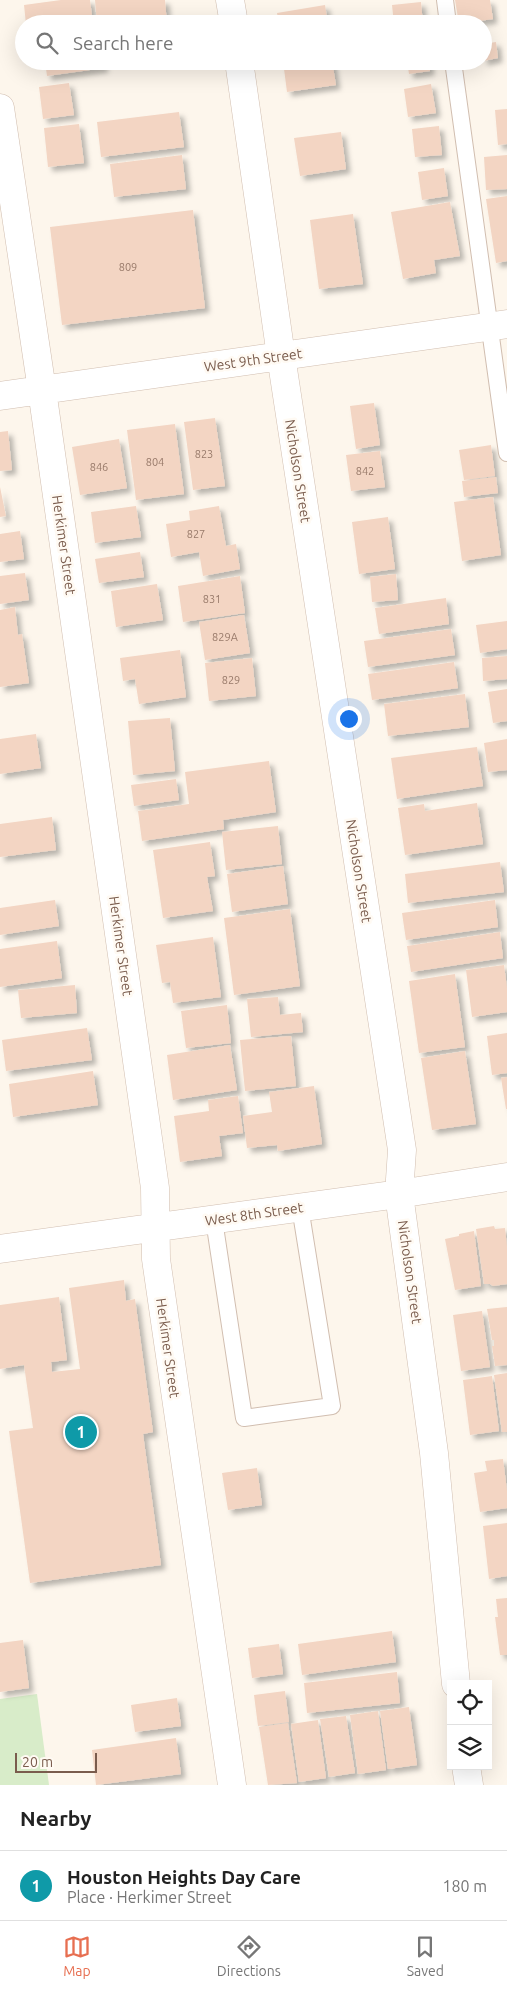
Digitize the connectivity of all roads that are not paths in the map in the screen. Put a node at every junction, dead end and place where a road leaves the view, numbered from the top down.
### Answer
1 (230, 0) edge
2 (445, 0) edge
3 (232, 15) edge
4 (447, 15) edge
5 (240, 70) edge
6 (455, 70) edge
7 (0, 108) edge
8 (498, 325) edge
9 (281, 356) junction
10 (42, 390) junction
11 (0, 396) edge
12 (507, 453) edge
13 (507, 1177) edge
14 (399, 1194) junction
15 (300, 1207) junction
16 (214, 1220) junction
17 (156, 1228) junction
18 (0, 1249) edge
19 (456, 1680) edge
20 (466, 1770) edge
21 (232, 1785) edge
22 (468, 1785) edge

1 - 3 street
2 - 4 lane
5 - 9 street, Nicholson Street
6 - 8 lane
7 - 10 street, Herkimer Street
8 - 9 street, West 9th Street
8 - 12 lane
9 - 10 street, West 9th Street
9 - 14 street, Nicholson Street
10 - 11 street, West 9th Street
10 - 17 street, Herkimer Street
13 - 14 street, West 8th Street
14 - 15 street, West 8th Street
14 - 19 street, Nicholson Street
15 - 16 street, West 8th Street
15 - 16 lane
16 - 17 street, West 8th Street
17 - 18 street, West 8th Street
17 - 21 street, Herkimer Street
20 - 22 street

